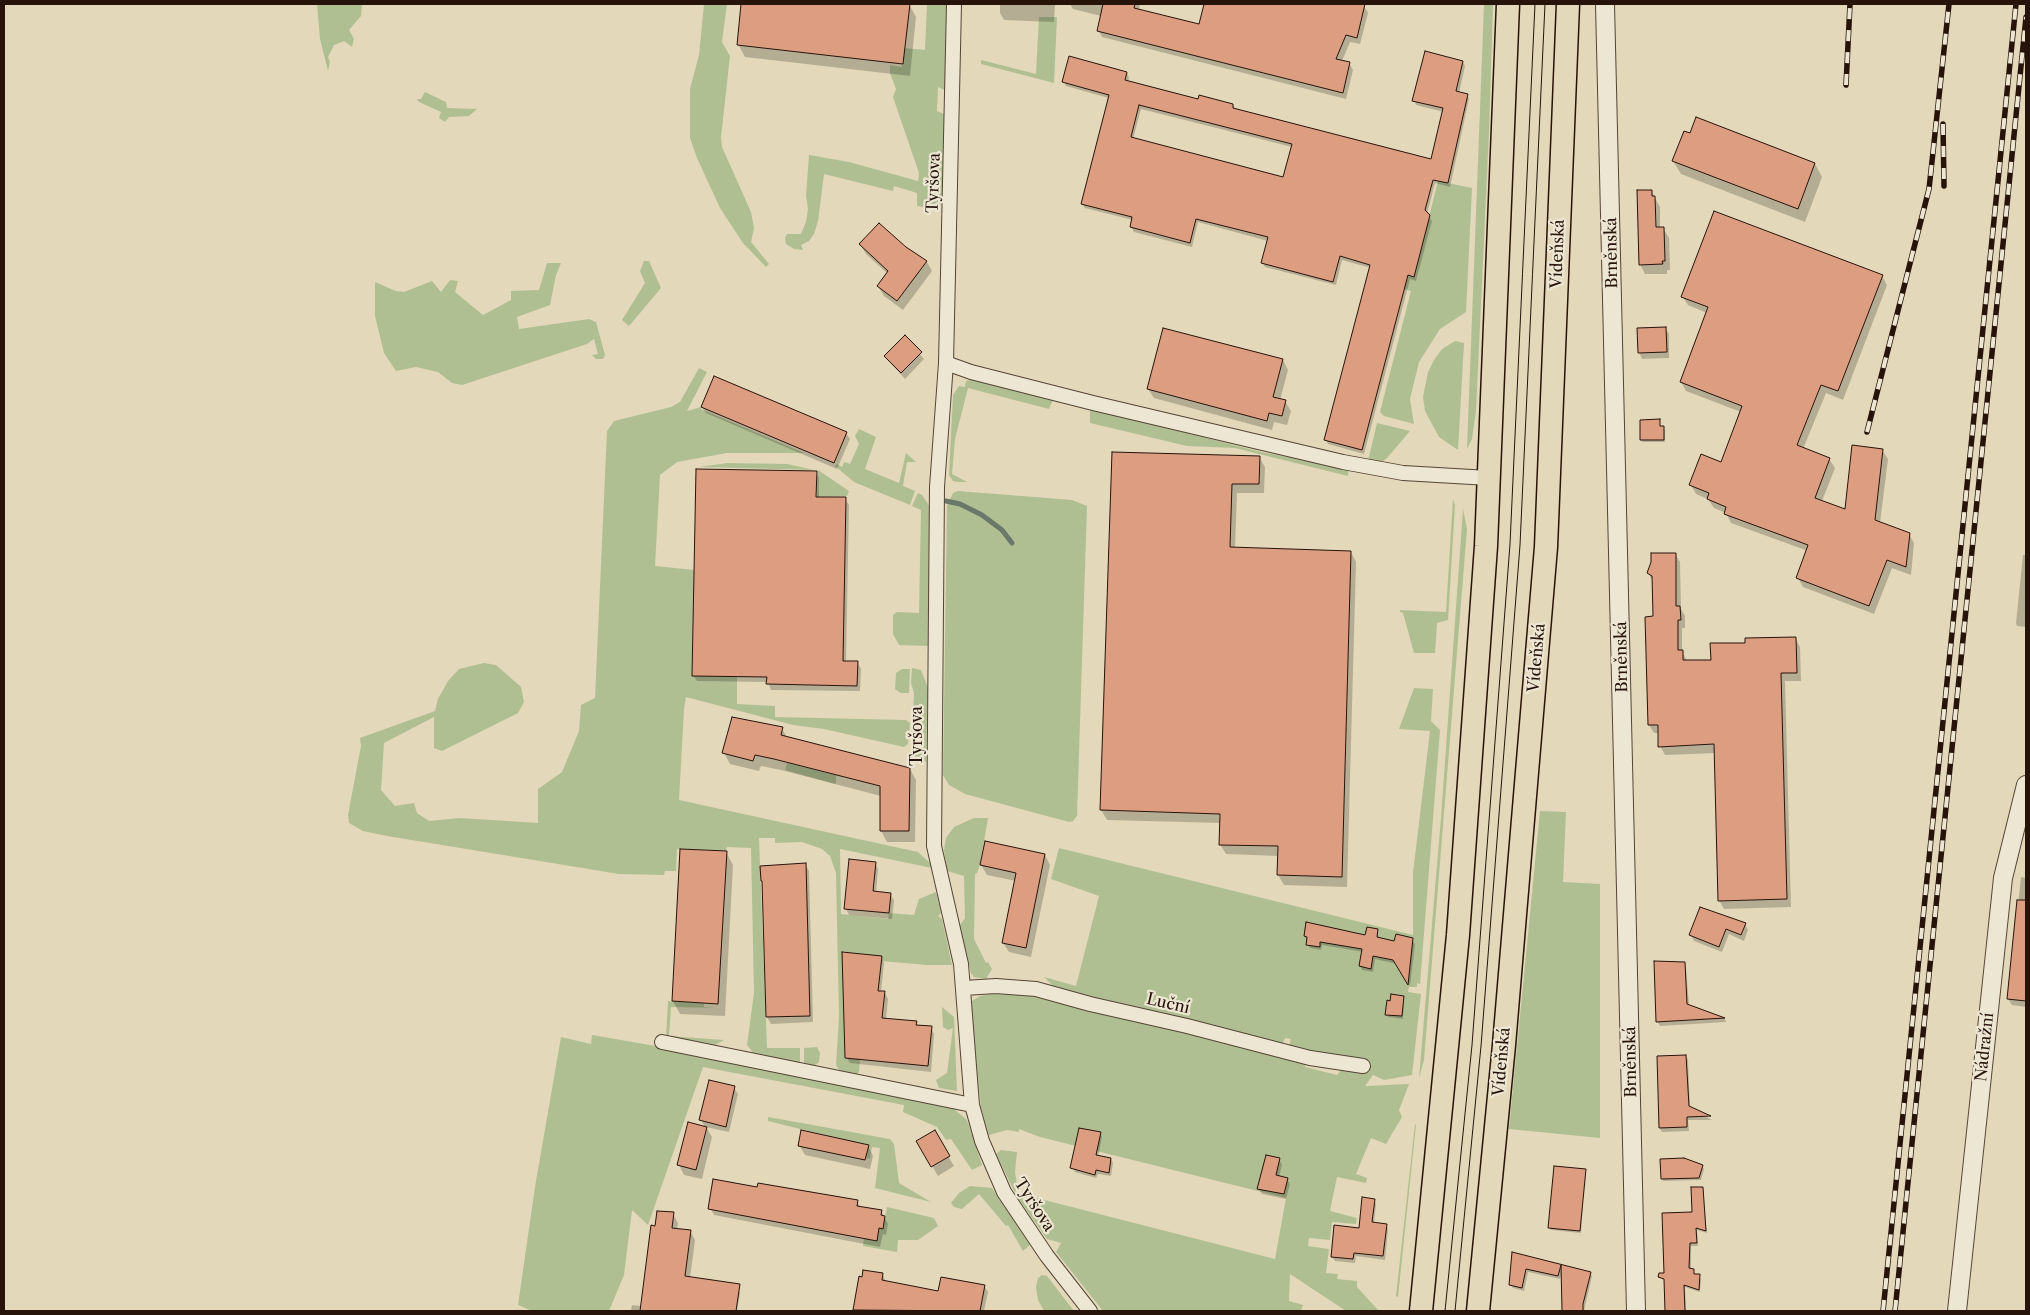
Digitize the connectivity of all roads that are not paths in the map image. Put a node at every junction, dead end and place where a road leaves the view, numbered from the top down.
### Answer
1 (954, 4) edge
2 (1507, 4) edge
3 (1568, 4) edge
4 (1605, 4) edge
5 (946, 363) junction
6 (1489, 478) junction
7 (2026, 785) edge
8 (964, 988) junction
9 (662, 1042) dead end
10 (1363, 1066) dead end
11 (972, 1106) junction
12 (1090, 1311) edge
13 (1421, 1311) edge
14 (1478, 1311) edge
15 (1636, 1311) edge
16 (1956, 1311) edge

1 - 5 street, Tyršova
2 - 6 highway
3 - 14 highway, Vídeňská
4 - 15 street, Brněnská
5 - 6 street
5 - 8 street, Tyršova
6 - 13 highway
7 - 16 street, Nádražní
8 - 10 street, Luční
8 - 11 street, Tyršova
9 - 11 street
11 - 12 street, Tyršova

